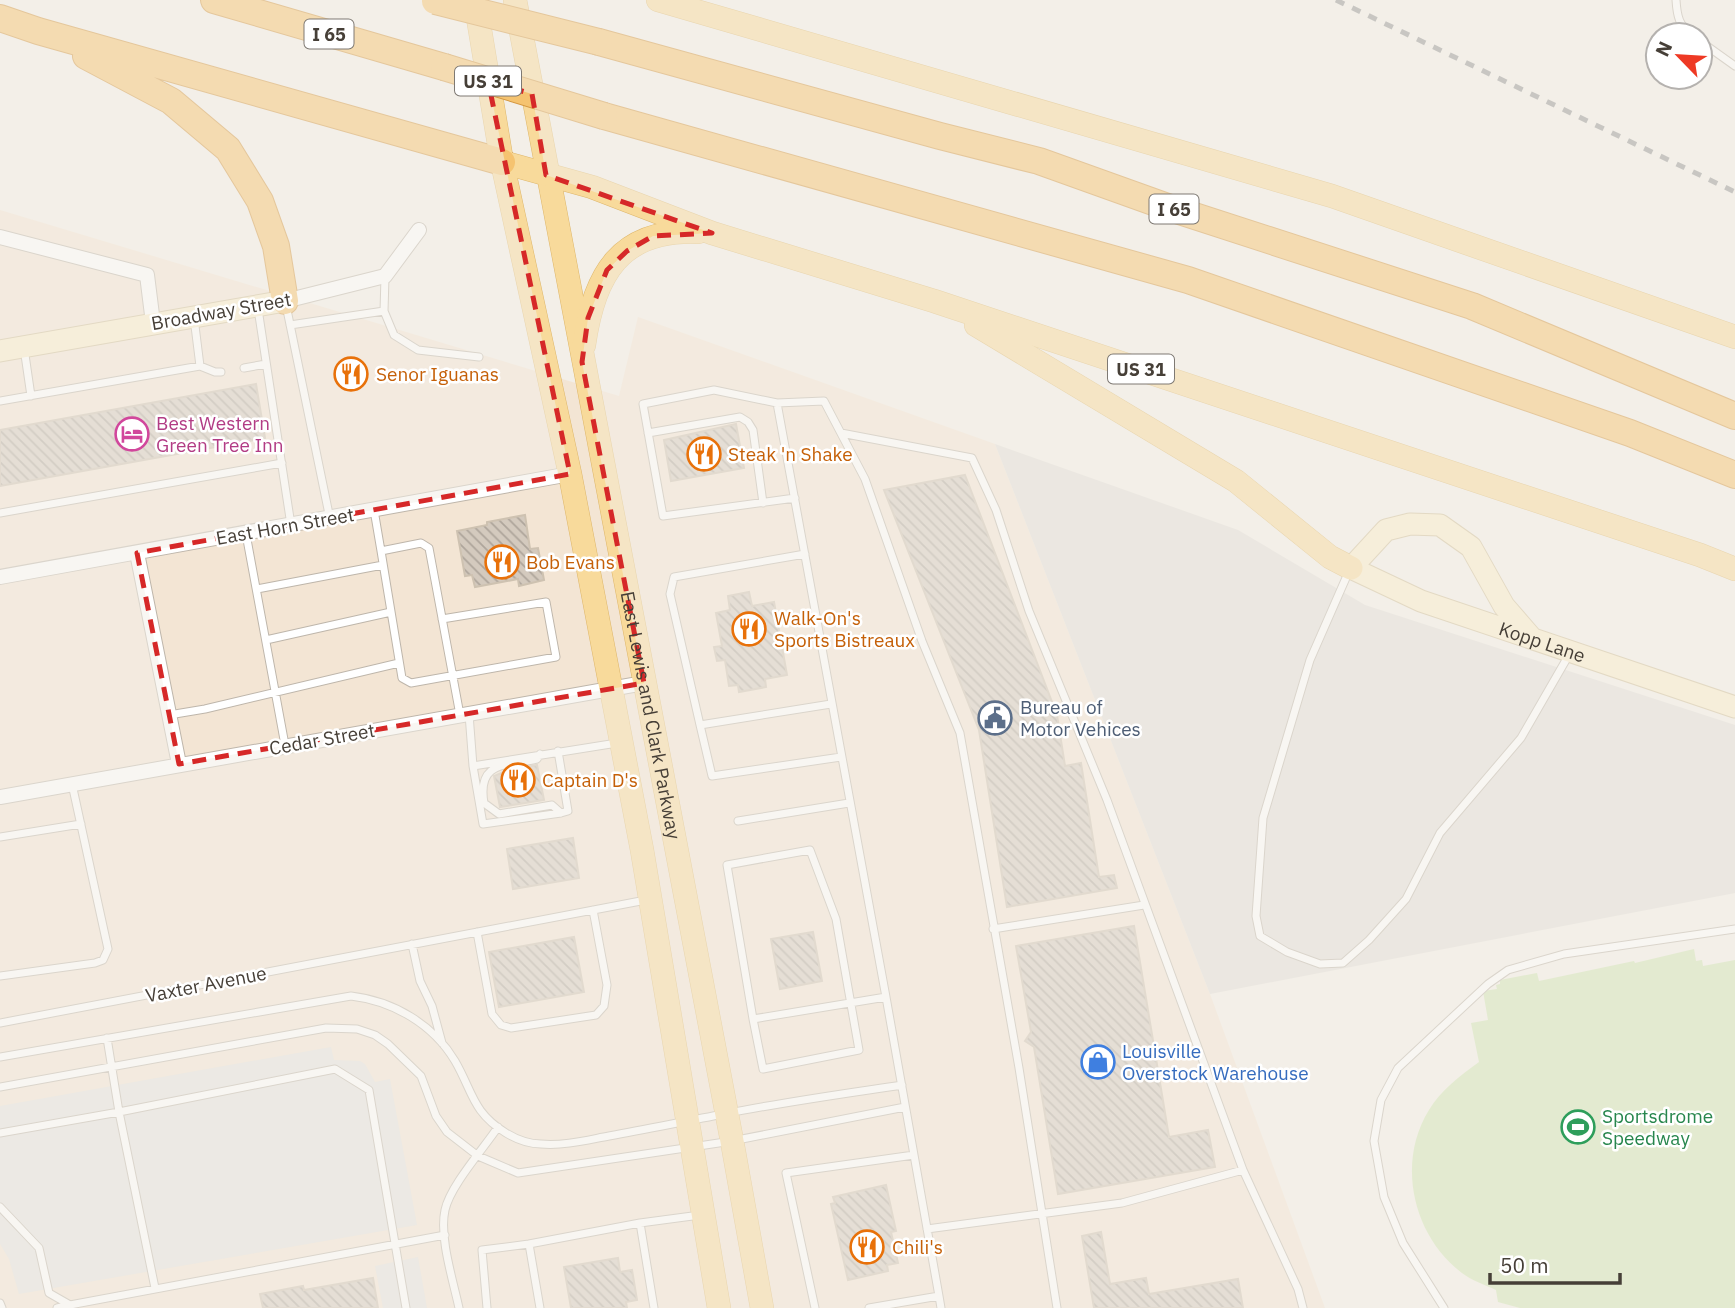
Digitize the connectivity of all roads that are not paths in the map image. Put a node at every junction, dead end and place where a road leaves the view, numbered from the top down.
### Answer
1 (198, 0) edge
2 (214, 0) edge
3 (433, 0) edge
4 (475, 0) edge
5 (514, 0) edge
6 (658, 0) edge
7 (1676, 0) edge
8 (0, 18) edge
9 (1680, 21) edge
10 (317, 30) junction
11 (38, 31) junction
12 (1714, 50) edge
13 (1735, 66) edge
14 (502, 162) junction
15 (546, 175) junction
16 (419, 230) dead end
17 (712, 233) junction
18 (0, 237) edge
19 (385, 276) junction
20 (934, 301) junction
21 (257, 306) junction
22 (384, 311) junction
23 (288, 313) junction
24 (194, 316) junction
25 (153, 323) junction
26 (1735, 337) edge
27 (24, 347) junction
28 (0, 351) edge
29 (479, 357) dead end
30 (582, 362) junction
31 (266, 364) junction
32 (200, 366) junction
33 (244, 368) dead end
34 (221, 372) dead end
35 (31, 396) junction
36 (0, 401) edge
37 (778, 403) junction
38 (1735, 416) edge
39 (648, 433) junction
40 (841, 433) junction
41 (282, 463) junction
42 (570, 474) junction
43 (1735, 475) edge
44 (795, 498) junction
45 (763, 502) junction
46 (374, 510) junction
47 (0, 513) edge
48 (330, 519) junction
49 (291, 526) junction
50 (247, 534) junction
51 (381, 551) junction
52 (137, 553) junction
53 (804, 554) junction
54 (383, 565) junction
55 (1351, 568) junction
56 (1735, 569) edge
57 (0, 576) edge
58 (257, 589) junction
59 (391, 612) junction
60 (442, 619) junction
61 (1530, 636) junction
62 (266, 640) junction
63 (1571, 651) junction
64 (399, 663) junction
65 (453, 676) junction
66 (644, 683) junction
67 (611, 688) junction
68 (275, 690) junction
69 (831, 704) junction
70 (1735, 707) edge
71 (464, 714) junction
72 (169, 715) junction
73 (700, 725) junction
74 (621, 742) junction
75 (285, 745) junction
76 (558, 751) junction
77 (540, 754) junction
78 (841, 757) junction
79 (178, 764) junction
80 (473, 766) junction
81 (72, 784) junction
82 (0, 797) edge
83 (849, 803) junction
84 (561, 813) junction
85 (738, 821) dead end
86 (81, 824) junction
87 (0, 837) edge
88 (650, 899) junction
89 (1144, 905) junction
90 (593, 910) junction
91 (993, 929) junction
92 (1735, 929) edge
93 (477, 932) junction
94 (412, 944) junction
95 (0, 976) edge
96 (886, 997) junction
97 (851, 1003) junction
98 (753, 1019) junction
99 (0, 1023) edge
100 (107, 1038) junction
101 (442, 1043) junction
102 (0, 1057) edge
103 (112, 1067) junction
104 (901, 1085) junction
105 (0, 1087) edge
106 (905, 1107) junction
107 (119, 1112) junction
108 (726, 1113) junction
109 (688, 1121) junction
110 (498, 1127) junction
111 (0, 1133) edge
112 (732, 1141) junction
113 (692, 1146) junction
114 (914, 1155) junction
115 (478, 1156) junction
116 (1243, 1170) junction
117 (0, 1207) edge
118 (1042, 1213) junction
119 (704, 1215) junction
120 (640, 1223) junction
121 (927, 1230) junction
122 (444, 1235) junction
123 (529, 1244) junction
124 (395, 1245) junction
125 (155, 1288) junction
126 (939, 1296) junction
127 (70, 1306) edge
128 (57, 1308) edge
129 (406, 1308) edge
130 (459, 1308) edge
131 (487, 1308) edge
132 (540, 1308) edge
133 (654, 1308) edge
134 (719, 1308) edge
135 (762, 1308) edge
136 (815, 1308) edge
137 (869, 1308) edge
138 (941, 1308) edge
139 (1057, 1308) edge
140 (1303, 1308) edge
141 (1444, 1308) edge

1 - 10 highway
2 - 10 highway, I 65
3 - 38 highway, I 65, bridge
4 - 14 main road, US 31
5 - 15 main road, East Lewis and Clark Parkway
6 - 26 main road
7 - 9 lane
8 - 11 highway
10 - 43 highway, I 65, bridge
11 - 14 highway
11 - 23 highway
12 - 13 lane
14 - 15 main road, US 31
14 - 42 main road, East Lewis and Clark Parkway
15 - 17 main road, US 31
15 - 30 main road, East Lewis and Clark Parkway
16 - 19 street
17 - 20 main road, US 31
17 - 30 main road
18 - 25 street
19 - 22 lane
19 - 23 street, Broadway Street
20 - 55 main road
20 - 56 main road, US 31
21 - 23 street, Broadway Street
21 - 24 street, Broadway Street
21 - 31 lane
22 - 23 lane
22 - 29 lane
23 - 48 lane
24 - 25 street, Broadway Street
24 - 32 lane
25 - 27 street, Broadway Street
27 - 28 street, Broadway Street
27 - 35 lane
30 - 66 main road, East Lewis and Clark Parkway
31 - 33 lane
31 - 41 lane
32 - 34 lane
32 - 35 lane
35 - 36 lane
37 - 39 lane
37 - 40 lane
37 - 44 lane
39 - 45 lane
39 - 45 lane
40 - 89 lane
40 - 91 lane
41 - 47 lane
41 - 49 lane
42 - 46 street, East Horn Street
42 - 67 main road, East Lewis and Clark Parkway
44 - 45 lane
44 - 53 lane
46 - 48 street, East Horn Street
46 - 51 lane
48 - 49 street, East Horn Street
49 - 50 street, East Horn Street
50 - 52 street, East Horn Street
50 - 58 lane
51 - 54 lane
51 - 60 lane
52 - 57 street, East Horn Street
52 - 72 street
53 - 69 lane
53 - 73 lane
54 - 58 lane
54 - 59 lane
55 - 61 street, Kopp Lane
55 - 61 street
55 - 63 lane
58 - 62 lane
59 - 62 lane
59 - 64 lane
60 - 65 lane
60 - 65 lane
61 - 63 street, Kopp Lane
62 - 68 lane
63 - 70 street, Kopp Lane
64 - 65 lane
64 - 68 lane
65 - 71 lane
66 - 67 street, Cedar Street
66 - 108 main road, East Lewis and Clark Parkway
67 - 71 street, Cedar Street
67 - 74 main road, East Lewis and Clark Parkway
68 - 72 lane
68 - 75 lane
69 - 73 lane
69 - 78 lane
71 - 75 street, Cedar Street
71 - 80 lane
72 - 79 street
73 - 78 lane
74 - 76 lane
74 - 88 main road, East Lewis and Clark Parkway
75 - 79 street, Cedar Street
76 - 77 lane
76 - 84 lane
77 - 80 lane
77 - 84 lane
78 - 83 lane
79 - 81 street, Cedar Street
80 - 84 lane
81 - 82 street, Cedar Street
81 - 86 lane
83 - 85 lane
83 - 96 lane
86 - 87 lane
86 - 95 lane
88 - 90 lane, Vaxter Avenue
88 - 109 main road, East Lewis and Clark Parkway
89 - 91 lane
89 - 116 lane
90 - 93 lane, Vaxter Avenue
90 - 93 lane
91 - 118 lane
92 - 141 lane
93 - 94 lane, Vaxter Avenue
94 - 99 lane, Vaxter Avenue
94 - 101 lane
96 - 97 lane
96 - 104 lane
97 - 98 lane
97 - 98 lane
97 - 98 lane
100 - 101 lane
100 - 102 lane
100 - 103 lane
101 - 110 lane
103 - 105 lane
103 - 107 lane
103 - 115 lane
104 - 106 lane
104 - 108 lane
106 - 112 lane
106 - 114 lane
107 - 111 lane
107 - 124 lane
107 - 125 lane
108 - 109 lane
108 - 112 main road, East Lewis and Clark Parkway
109 - 110 lane
109 - 113 main road, East Lewis and Clark Parkway
110 - 115 lane
112 - 113 lane
112 - 135 main road, East Lewis and Clark Parkway
113 - 115 lane
113 - 119 main road, East Lewis and Clark Parkway
114 - 121 lane
114 - 136 lane
115 - 122 lane
116 - 118 lane
116 - 140 lane
117 - 127 lane
118 - 121 lane
118 - 139 lane
119 - 120 lane
119 - 134 main road, East Lewis and Clark Parkway
120 - 123 lane
120 - 133 lane
121 - 126 lane
122 - 124 lane
122 - 130 lane
123 - 131 lane
123 - 132 lane
124 - 125 lane
124 - 129 lane
125 - 127 lane
126 - 137 lane
126 - 138 lane
127 - 128 lane

